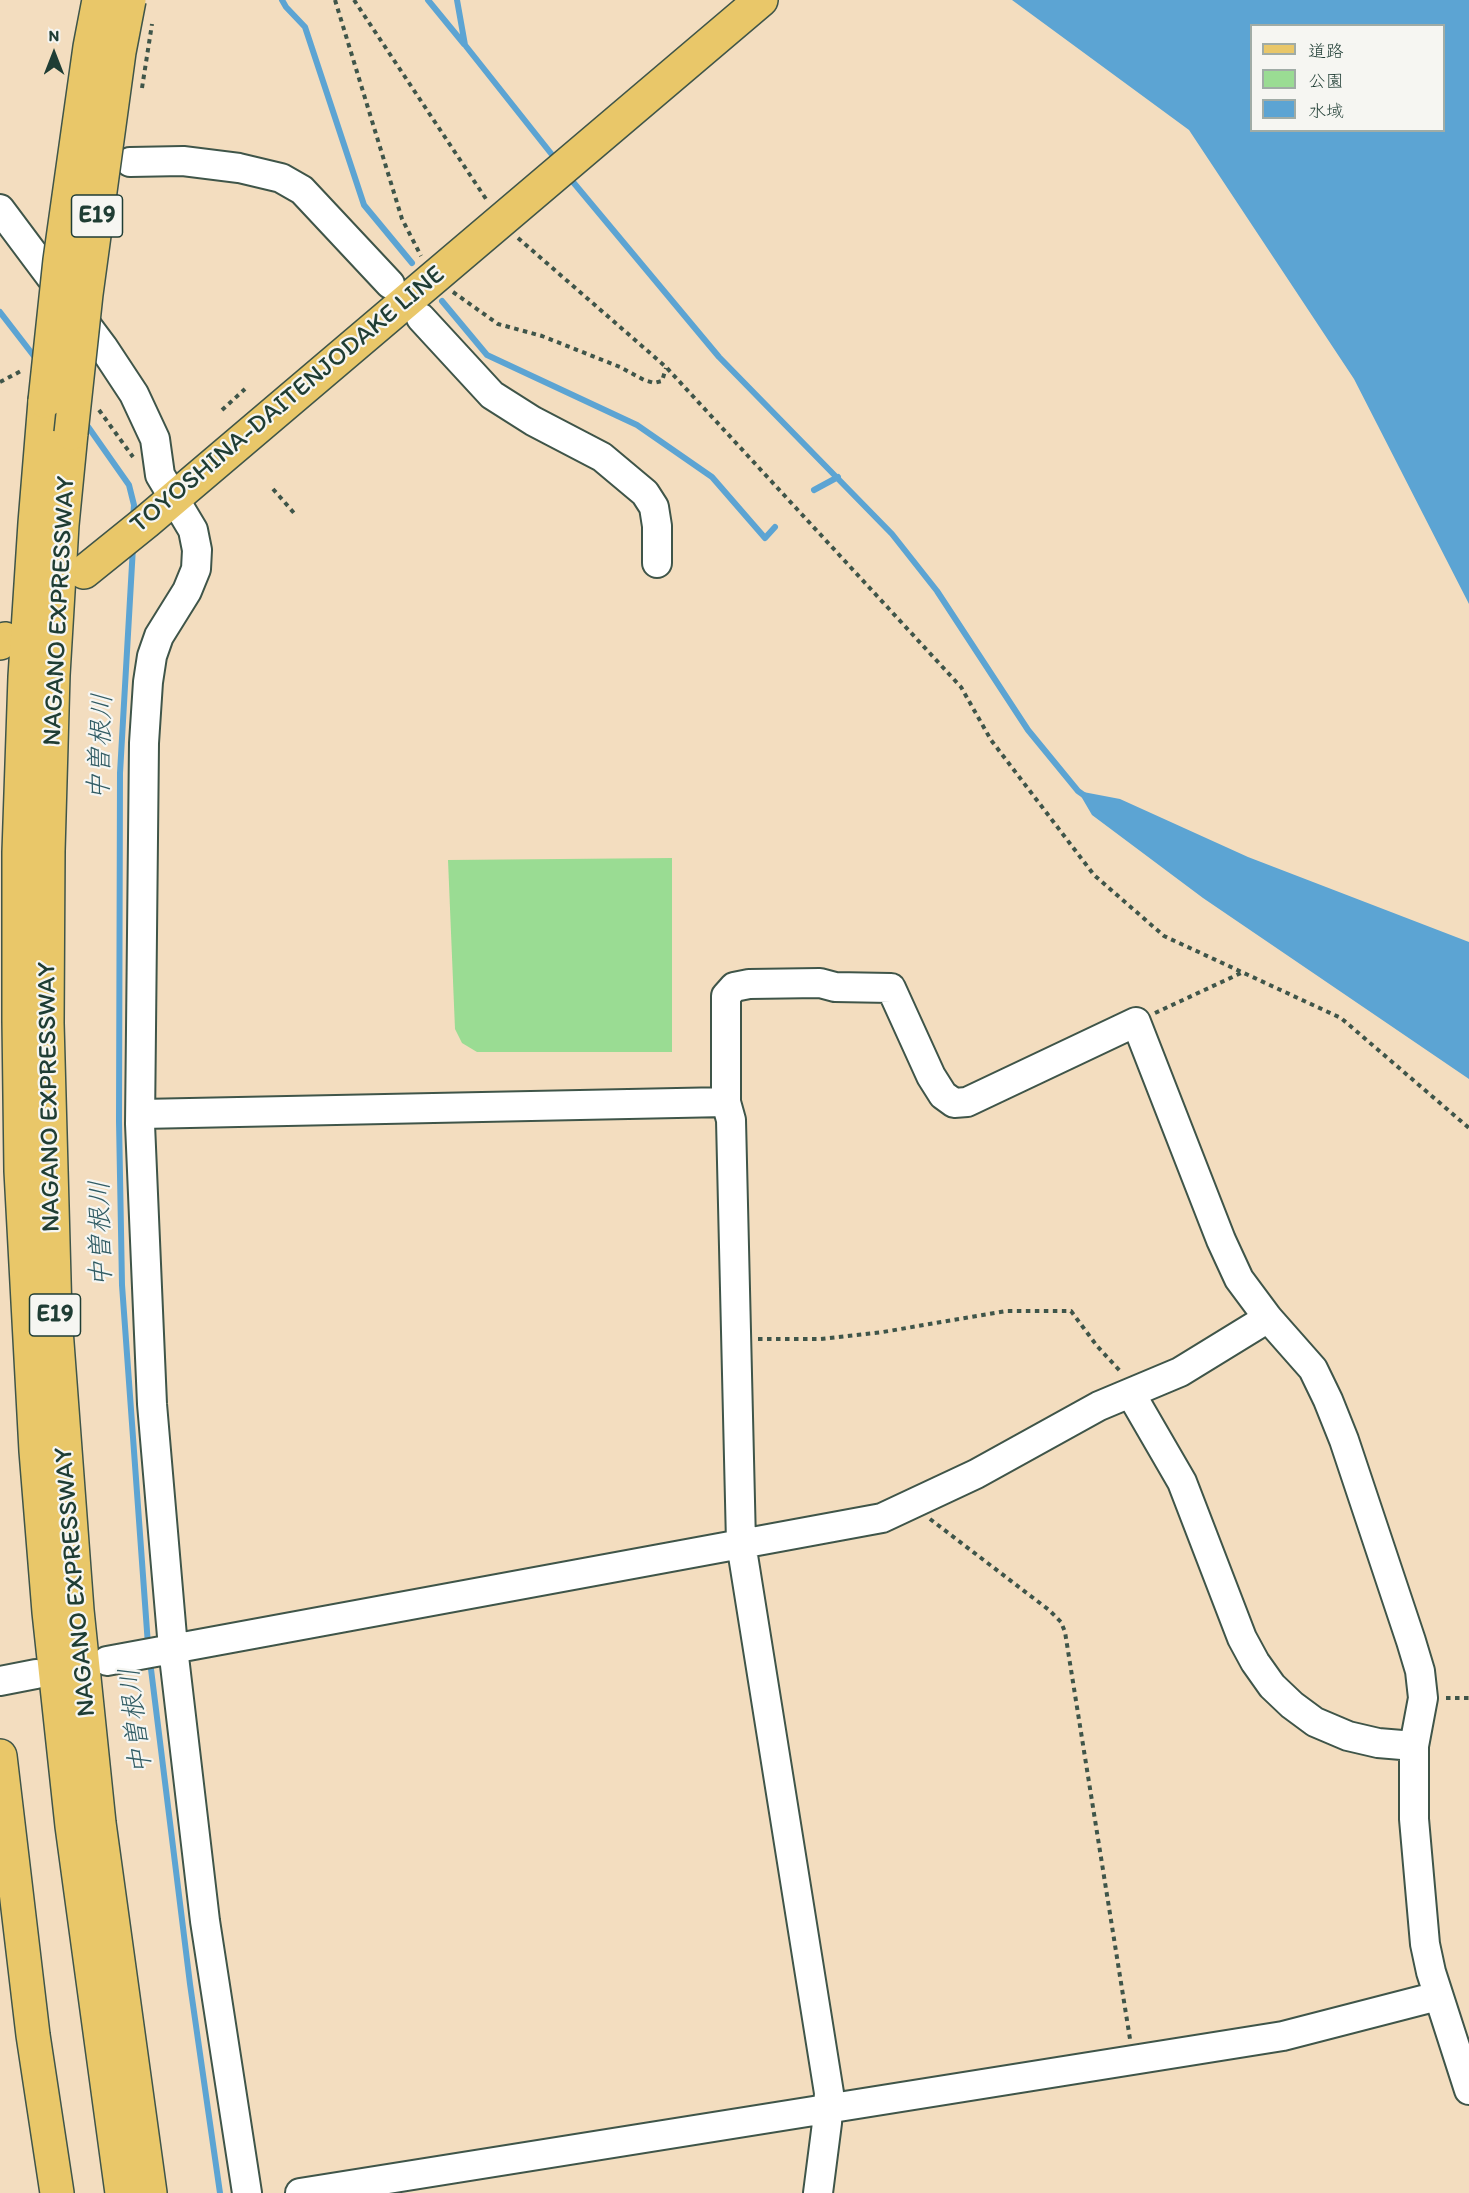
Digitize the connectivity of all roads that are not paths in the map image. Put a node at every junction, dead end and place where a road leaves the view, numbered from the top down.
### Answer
1 (99, 0) edge
2 (129, 0) edge
3 (761, 0) edge
4 (130, 162) dead end
5 (0, 209) edge
6 (390, 285) dead end
7 (421, 318) dead end
8 (174, 498) junction
9 (657, 563) dead end
10 (84, 572) dead end
11 (726, 1102) junction
12 (141, 1114) junction
13 (1268, 1318) junction
14 (1131, 1394) junction
15 (741, 1543) junction
16 (169, 1649) junction
17 (107, 1661) dead end
18 (36, 1674) dead end
19 (0, 1681) edge
20 (1414, 1746) junction
21 (0, 1756) edge
22 (1438, 1996) junction
23 (1469, 2090) edge
24 (827, 2109) junction
25 (57, 2193) edge
26 (122, 2193) edge
27 (150, 2193) edge
28 (247, 2193) edge
29 (300, 2193) edge
30 (818, 2193) edge

1 - 26 main road, NAGANO EXPRESSWAY / E19, bridge
2 - 27 main road, NAGANO EXPRESSWAY / E19, bridge
3 - 8 main road, TOYOSHINA-DAITENJODAKE LINE
4 - 6 street
5 - 8 street
7 - 9 street
8 - 10 main road, TOYOSHINA-DAITENJODAKE LINE
8 - 12 street
11 - 12 street
11 - 13 street
11 - 15 street
12 - 16 street
13 - 14 street
13 - 20 street
14 - 15 street
14 - 20 street
15 - 16 street
15 - 24 street
16 - 17 street
16 - 28 street
18 - 19 street
20 - 22 street
21 - 25 main road
22 - 23 street
22 - 24 street
24 - 29 street
24 - 30 street

